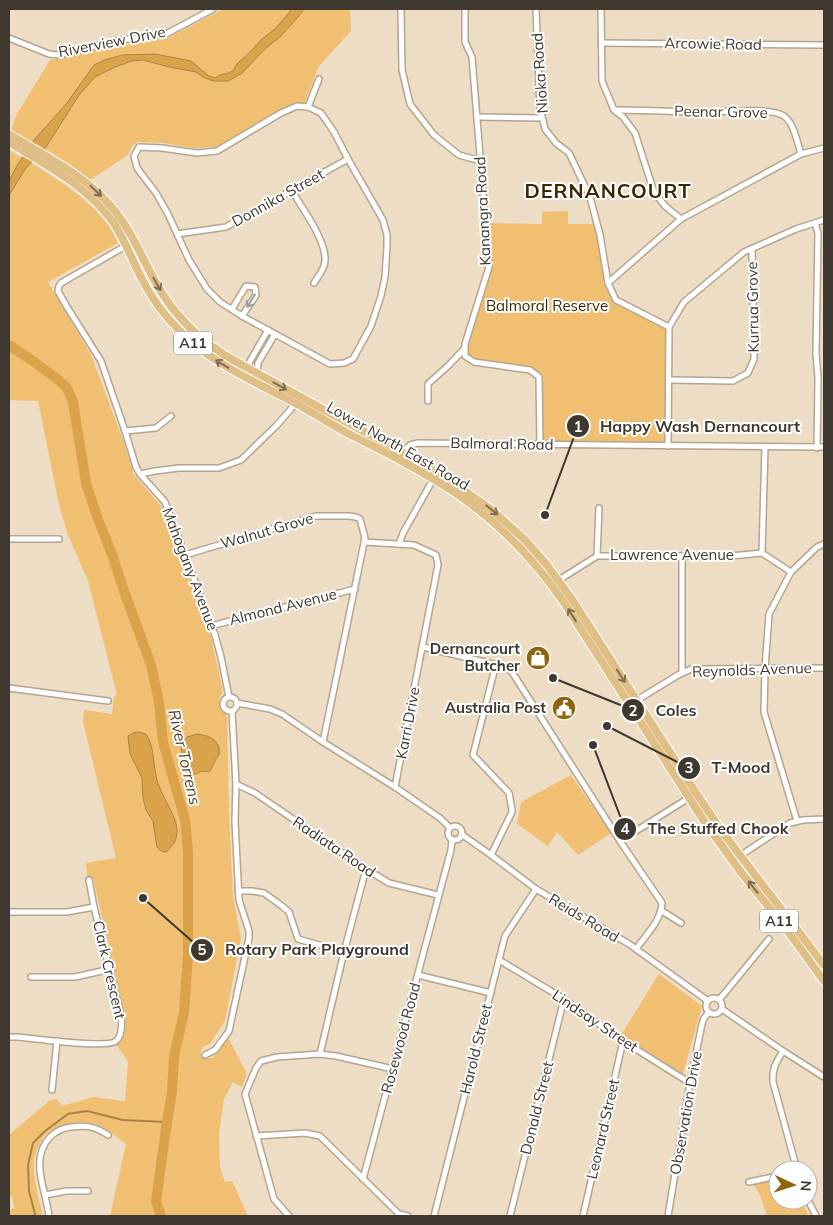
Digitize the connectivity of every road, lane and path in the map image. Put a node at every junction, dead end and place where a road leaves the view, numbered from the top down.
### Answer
1 (214, 9) edge
2 (401, 9) edge
3 (466, 9) edge
4 (536, 9) edge
5 (601, 9) edge
6 (9, 38) edge
7 (601, 42) junction
8 (824, 45) edge
9 (318, 79) dead end
10 (308, 106) junction
11 (614, 110) junction
12 (477, 117) junction
13 (542, 118) junction
14 (9, 134) edge
15 (9, 142) edge
16 (20, 144) junction
17 (824, 148) edge
18 (801, 154) junction
19 (348, 159) junction
20 (481, 160) junction
21 (54, 165) junction
22 (292, 191) junction
23 (681, 219) junction
24 (824, 220) edge
25 (815, 223) junction
26 (177, 234) junction
27 (134, 241) junction
28 (126, 245) junction
29 (752, 249) junction
30 (314, 283) dead end
31 (608, 283) junction
32 (232, 309) junction
33 (242, 316) junction
34 (669, 327) junction
35 (268, 330) junction
36 (274, 334) junction
37 (465, 348) junction
38 (246, 368) junction
39 (257, 373) junction
40 (248, 378) junction
41 (821, 378) edge
42 (669, 380) junction
43 (298, 400) junction
44 (428, 401) dead end
45 (171, 416) dead end
46 (125, 431) junction
47 (540, 445) junction
48 (668, 446) junction
49 (765, 447) junction
50 (824, 447) edge
51 (818, 448) junction
52 (399, 456) junction
53 (140, 474) junction
54 (435, 476) junction
55 (599, 508) dead end
56 (9, 539) edge
57 (59, 539) dead end
58 (365, 540) junction
59 (399, 544) junction
60 (824, 544) edge
61 (762, 553) junction
62 (185, 555) junction
63 (597, 556) junction
64 (682, 556) junction
65 (791, 572) junction
66 (559, 580) junction
67 (355, 589) junction
68 (211, 626) junction
69 (423, 647) junction
70 (496, 664) junction
71 (824, 668) edge
72 (765, 669) junction
73 (682, 673) junction
74 (9, 688) edge
75 (228, 697) junction
76 (637, 700) junction
77 (108, 701) dead end
78 (237, 703) junction
79 (629, 705) junction
80 (232, 711) junction
81 (323, 742) junction
82 (236, 784) junction
83 (395, 787) junction
84 (692, 796) junction
85 (824, 819) edge
86 (797, 821) junction
87 (450, 828) junction
88 (461, 835) junction
89 (452, 839) junction
90 (620, 840) junction
91 (491, 854) junction
92 (740, 856) junction
93 (733, 861) junction
94 (366, 869) junction
95 (90, 880) dead end
96 (536, 889) junction
97 (238, 891) junction
98 (438, 896) junction
99 (94, 907) junction
100 (662, 911) junction
101 (9, 912) edge
102 (681, 923) dead end
103 (769, 939) dead end
104 (636, 949) junction
105 (344, 952) junction
106 (499, 960) junction
107 (824, 965) edge
108 (111, 969) junction
109 (418, 974) junction
110 (31, 977) dead end
111 (824, 981) edge
112 (491, 993) junction
113 (564, 999) junction
114 (719, 1000) junction
115 (708, 1001) junction
116 (722, 1010) junction
117 (709, 1012) junction
118 (9, 1037) edge
119 (57, 1041) junction
120 (623, 1041) junction
121 (783, 1051) junction
122 (320, 1054) junction
123 (206, 1055) dead end
124 (393, 1069) junction
125 (824, 1077) edge
126 (690, 1083) junction
127 (52, 1090) dead end
128 (108, 1135) dead end
129 (256, 1136) junction
130 (794, 1160) edge
131 (768, 1178) edge
132 (363, 1179) junction
133 (749, 1182) dead end
134 (88, 1191) dead end
135 (45, 1195) junction
136 (49, 1216) edge
137 (289, 1216) edge
138 (408, 1216) edge
139 (434, 1216) edge
140 (510, 1216) edge
141 (584, 1216) edge
142 (668, 1216) edge

1 - 6 street, Riverview Drive
2 - 20 street
3 - 12 street, Kanangra Road
4 - 13 street, Nioka Road
5 - 7 street
7 - 8 street, Arcowie Road
7 - 11 street
9 - 10 street
10 - 19 street
10 - 26 street
11 - 18 street, Peenar Grove
11 - 23 street
12 - 13 street
12 - 20 street, Kanangra Road
13 - 31 street, Nioka Road
14 - 16 main road, Lower North East Road / A11
15 - 16 main road, Lower North East Road / A11
16 - 21 main road, Lower North East Road / A11
17 - 18 street
18 - 23 street
19 - 22 street, Donnika Street
19 - 36 street
20 - 37 street, Kanangra Road
21 -> 27 main road, Lower North East Road / A11
21 - 28 main road, Lower North East Road / A11
22 - 26 street, Donnika Street
22 - 30 street
23 - 31 street
24 - 25 street
25 - 29 street
25 - 41 street
26 - 32 street
27 - 28 street, Mahogany Avenue
27 -> 38 main road, Lower North East Road / A11
40 -> 28 main road, Lower North East Road / A11
28 - 46 street, Mahogany Avenue
29 - 34 street
29 - 42 street, Kurrua Grove
31 - 34 street, Nioka Road
32 - 33 street
32 -> 33 street
33 - 35 street
34 - 42 street
35 - 36 street
35 - 38 street
36 - 39 street
37 - 44 street
37 - 47 street
38 - 39 main road, Lower North East Road / A11
38 - 40 street
39 -> 43 main road, Lower North East Road / A11
40 - 43 main road, Lower North East Road / A11
41 - 51 street
42 - 48 street
43 - 52 main road, Lower North East Road / A11
43 - 53 street
45 - 46 street
46 - 53 street, Mahogany Avenue
47 - 48 street, Balmoral Road
47 - 52 street, Balmoral Road
48 - 49 street, Balmoral Road
49 - 51 street, Balmoral Road
49 - 61 street
50 - 51 street, Balmoral Road
52 - 54 main road, Lower North East Road / A11
53 - 62 street, Mahogany Avenue
54 - 59 street
54 -> 66 main road, Lower North East Road / A11
79 -> 54 main road, Lower North East Road / A11
55 - 63 street
56 - 57 street
58 - 59 street, Karri Drive
58 - 62 street, Walnut Grove
58 - 67 street
59 - 69 street, Karri Drive
60 - 65 street
61 - 64 street, Lawrence Avenue
61 - 65 street
62 - 68 street, Mahogany Avenue
63 - 64 street, Lawrence Avenue
63 - 66 street, Lawrence Avenue
64 - 73 street
65 - 72 street
66 -> 76 main road, Lower North East Road / A11
67 - 68 street, Almond Avenue
67 - 81 street
68 - 75 street, Mahogany Avenue
69 - 70 street
69 - 83 street, Karri Drive
70 - 90 street
70 - 91 street
71 - 72 street, Reynolds Avenue
72 - 73 street, Reynolds Avenue
72 - 86 street
73 - 76 street, Reynolds Avenue
74 - 77 street
75 - 78 street
75 - 80 street
76 - 79 street, Reynolds Avenue
76 - 84 main road, Lower North East Road / A11
78 - 80 street
78 - 81 street
79 - 84 main road, Lower North East Road / A11
80 - 82 street
81 - 83 street
82 - 94 street, Radiata Road
82 - 97 street
83 - 87 street
84 - 90 street
84 - 92 main road, Lower North East Road / A11
84 - 93 main road, Lower North East Road / A11
85 - 86 street
86 - 92 street
87 - 88 street
87 - 89 street
88 - 89 street
88 - 91 street, Reids Road
89 - 98 street, Rosewood Road
90 - 100 street
91 - 96 street, Reids Road
92 - 93 street
92 - 107 main road, Lower North East Road / A11
111 -> 93 main road, Lower North East Road / A11
94 - 98 street, Radiata Road
94 - 105 street
95 - 99 street, Clark Crescent
96 - 104 street, Reids Road
96 - 106 street, Harold Street
97 - 105 street
97 - 123 street
98 - 109 street, Rosewood Road
99 - 101 street
99 - 108 street, Clark Crescent
100 - 102 street
100 - 104 street
103 - 114 street
104 - 115 street, Reids Road
105 - 122 street
106 - 112 street, Harold Street
106 - 113 street, Lindsay Street
108 - 110 street
108 - 119 street, Clark Crescent
109 - 112 street
109 - 124 street, Rosewood Road
112 - 139 street, Harold Street
113 - 120 street, Lindsay Street
113 - 140 street, Donald Street
114 - 115 street
114 - 116 street
115 - 117 street
116 - 117 street
116 - 121 street
117 - 126 street, Observation Drive
118 - 119 street, Clark Crescent
119 - 127 street
120 - 126 street, Lindsay Street
120 - 141 street, Leonard Street
121 - 125 street
121 - 130 street
122 - 124 street
122 - 129 street
124 - 132 street, Rosewood Road
126 - 142 street, Observation Drive
128 - 135 street
129 - 132 street
129 - 137 street
131 - 133 street
132 - 138 street
134 - 135 street
135 - 136 street

